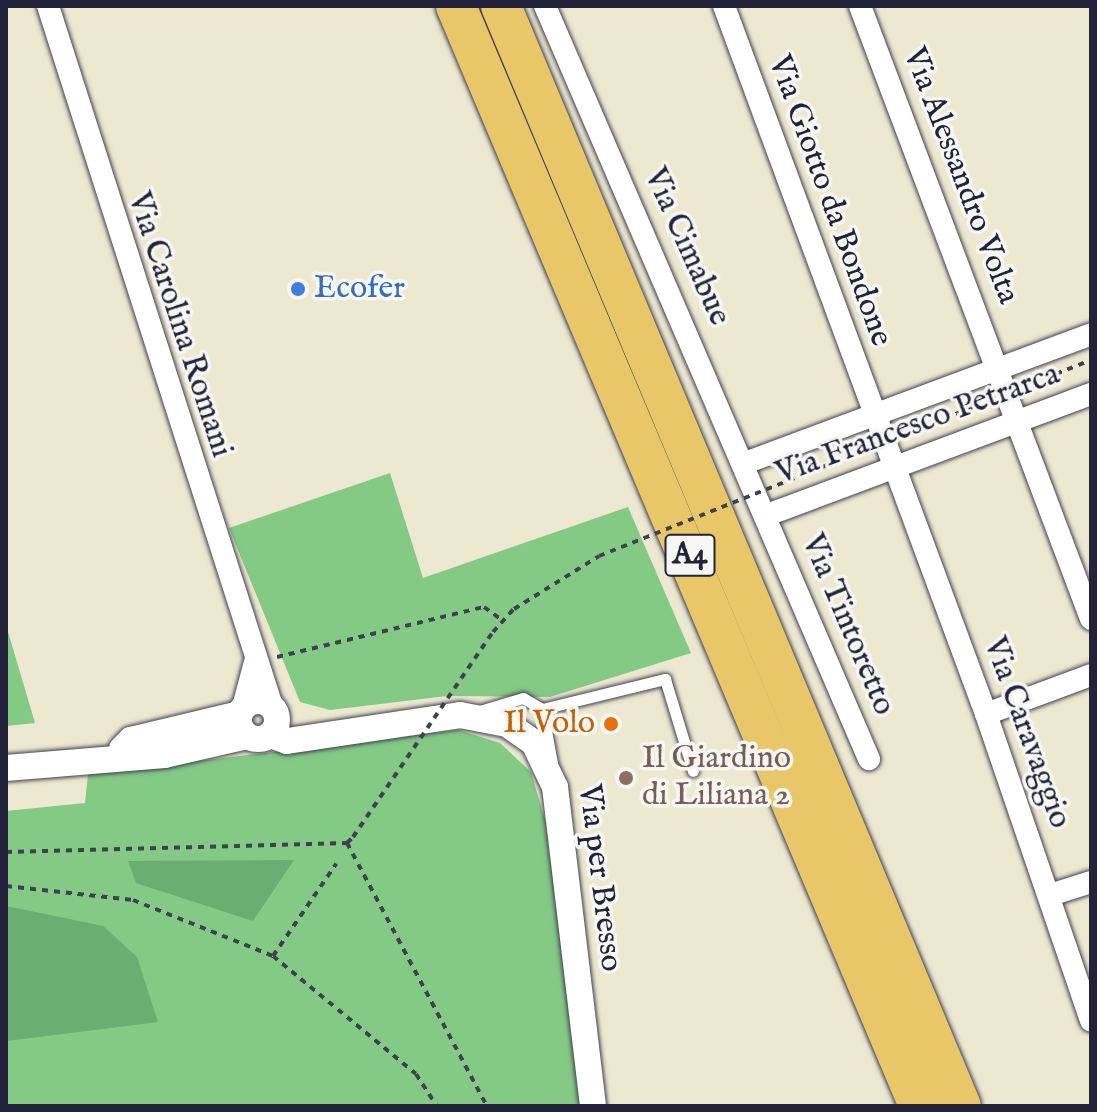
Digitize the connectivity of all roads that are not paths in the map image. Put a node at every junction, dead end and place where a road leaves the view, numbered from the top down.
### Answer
1 (48, 6) edge
2 (456, 6) edge
3 (501, 6) edge
4 (545, 6) edge
5 (724, 6) edge
6 (860, 6) edge
7 (1091, 334) edge
8 (1000, 370) junction
9 (1091, 394) edge
10 (876, 417) junction
11 (1019, 422) junction
12 (745, 463) junction
13 (895, 469) junction
14 (767, 515) junction
15 (1091, 619) edge
16 (1091, 675) edge
17 (542, 709) junction
18 (986, 714) junction
19 (469, 716) junction
20 (258, 719) junction
21 (869, 759) dead end
22 (6, 768) edge
23 (693, 771) dead end
24 (552, 775) junction
25 (1091, 882) edge
26 (1050, 895) junction
27 (1091, 1020) edge
28 (593, 1106) edge
29 (919, 1106) edge
30 (961, 1106) edge

1 - 20 street, Via Carolina Romani
2 - 29 highway, A4
3 - 30 highway, A4
4 - 12 street, Via Cimabue
5 - 10 street, Via Giotto da Bondone
6 - 8 street, Via Alessandro Volta
7 - 8 street, Via Francesco Petrarca
8 - 10 street, Via Francesco Petrarca
8 - 11 street, Via Alessandro Volta
9 - 11 street, Via Francesco Petrarca
10 - 12 street, Via Francesco Petrarca
10 - 13 street, Via Giotto da Bondone
11 - 13 street, Via Francesco Petrarca
11 - 15 street, Via Alessandro Volta
12 - 14 street, Via Cimabue
13 - 14 street, Via Francesco Petrarca
13 - 18 street, Via Caravaggio
14 - 21 street, Via Tintoretto
16 - 18 street
17 - 19 lane
17 - 23 lane
17 - 24 lane
18 - 26 street, Via Caravaggio
19 - 20 street, Via per Bresso
19 - 24 street, Via per Bresso
20 - 22 street
24 - 28 street, Via per Bresso
25 - 26 street
26 - 27 street, Via Caravaggio

